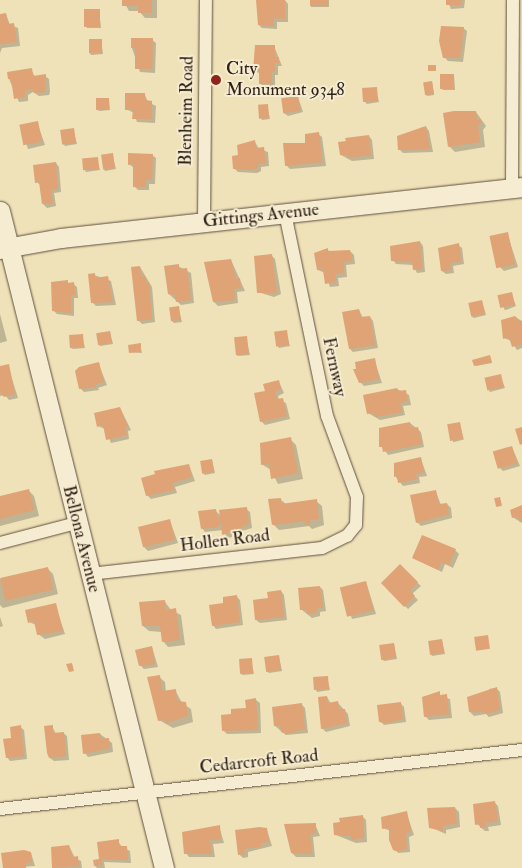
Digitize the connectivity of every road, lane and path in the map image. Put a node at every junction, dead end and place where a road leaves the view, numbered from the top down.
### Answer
1 (206, 0) edge
2 (513, 0) edge
3 (517, 188) edge
4 (0, 210) edge
5 (285, 214) junction
6 (204, 222) junction
7 (5, 248) edge
8 (76, 523) junction
9 (356, 525) joint
10 (0, 543) edge
11 (90, 574) junction
12 (522, 750) edge
13 (144, 792) junction
14 (0, 809) edge
15 (164, 868) edge

1 - 6 street, Blenheim Road
2 - 3 street
3 - 5 street, Gittings Avenue
4 - 7 street, Bellona Avenue
5 - 6 street, Gittings Avenue
5 - 9 street, Fernway
6 - 7 street, Gittings Avenue
7 - 8 street, Bellona Avenue
8 - 10 street
8 - 11 street, Bellona Avenue
9 - 11 street, Hollen Road
11 - 13 street, Bellona Avenue
12 - 13 street, Cedarcroft Road
13 - 14 street, Cedarcroft Road
13 - 15 street, Bellona Avenue

